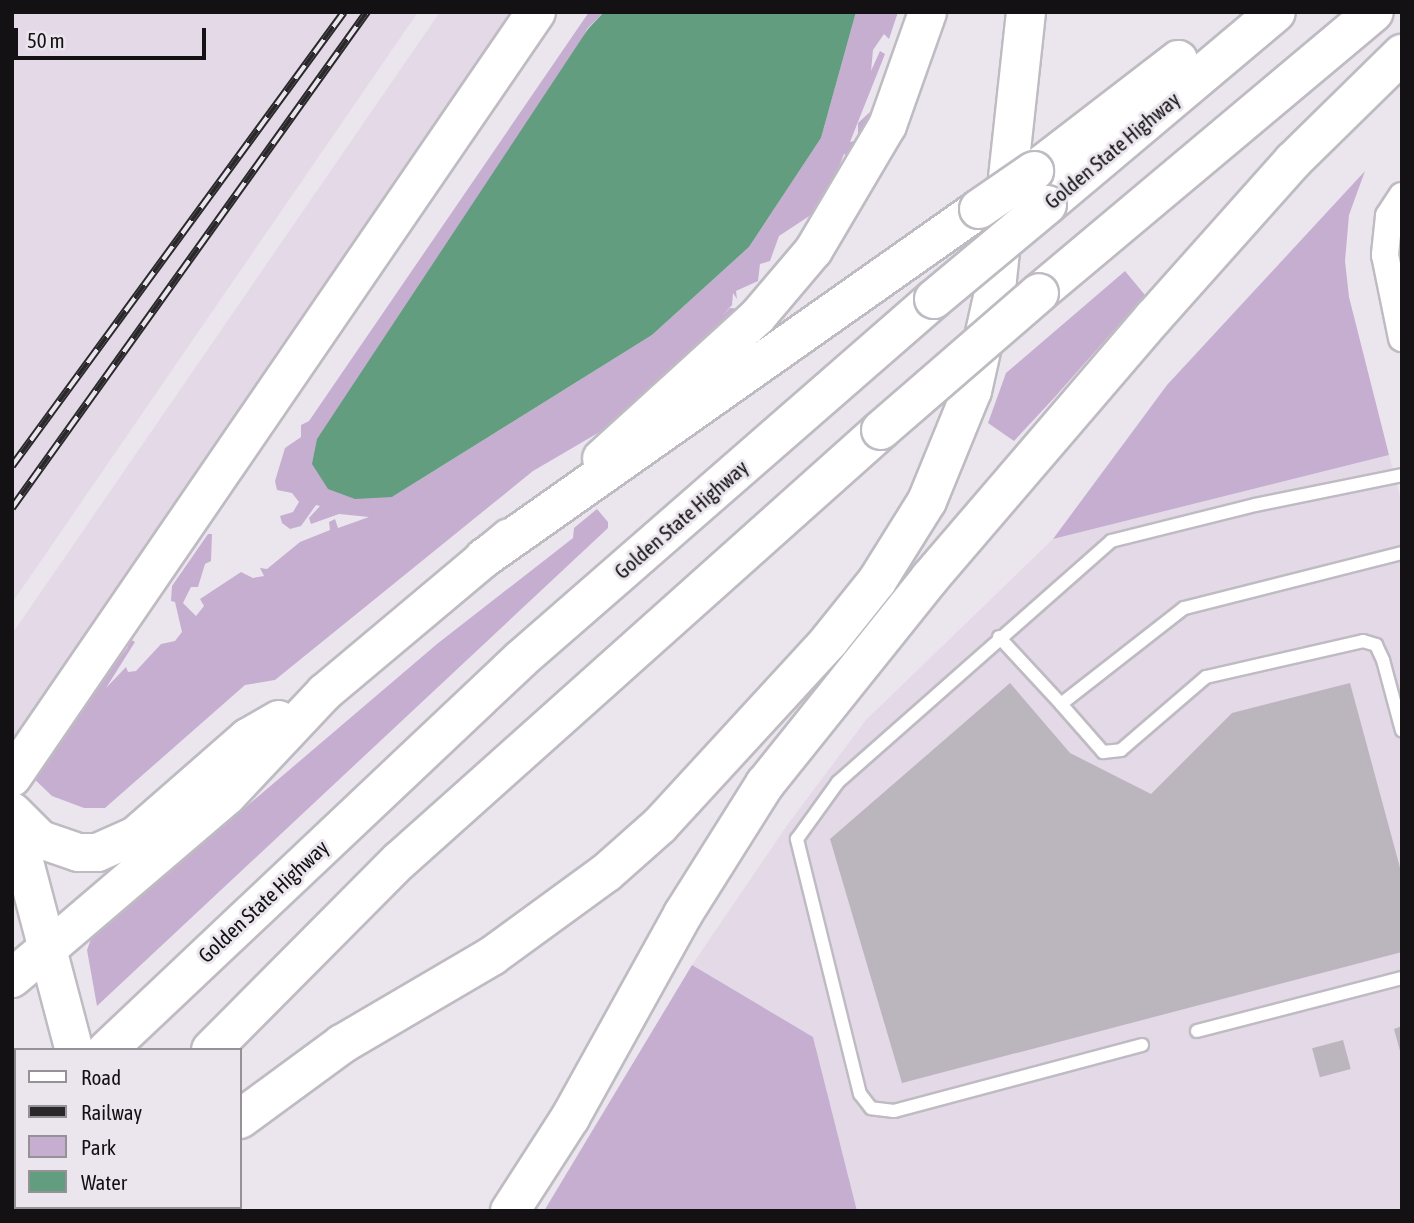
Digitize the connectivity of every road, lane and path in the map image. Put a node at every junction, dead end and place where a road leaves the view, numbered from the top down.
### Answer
1 (536, 12) edge
2 (926, 12) edge
3 (1027, 12) edge
4 (1237, 12) edge
5 (1276, 12) edge
6 (1374, 12) edge
7 (1402, 54) edge
8 (1040, 188) junction
9 (1395, 206) edge
10 (1402, 338) edge
11 (1402, 475) edge
12 (1402, 552) edge
13 (484, 558) junction
14 (999, 637) junction
15 (324, 692) junction
16 (1061, 704) junction
17 (1402, 731) edge
18 (12, 777) edge
19 (12, 811) edge
20 (12, 816) edge
21 (47, 948) junction
22 (12, 978) edge
23 (1402, 978) edge
24 (1197, 1031) dead end
25 (70, 1033) edge
26 (1142, 1045) dead end
27 (109, 1048) edge
28 (214, 1048) edge
29 (242, 1118) edge
30 (510, 1211) edge

1 - 18 highway
2 - 13 main road
3 - 29 highway
4 - 8 highway
5 - 8 highway, Golden State Highway
6 - 28 highway, bridge
7 - 30 highway
8 - 13 highway, bridge
8 - 27 highway, Golden State Highway, bridge
9 - 10 street
11 - 14 lane
12 - 16 lane
13 - 15 main road
14 - 16 lane
14 - 26 lane
15 - 19 main road
15 - 21 main road
16 - 17 lane
20 - 21 main road
21 - 22 highway
21 - 25 main road
23 - 24 lane

